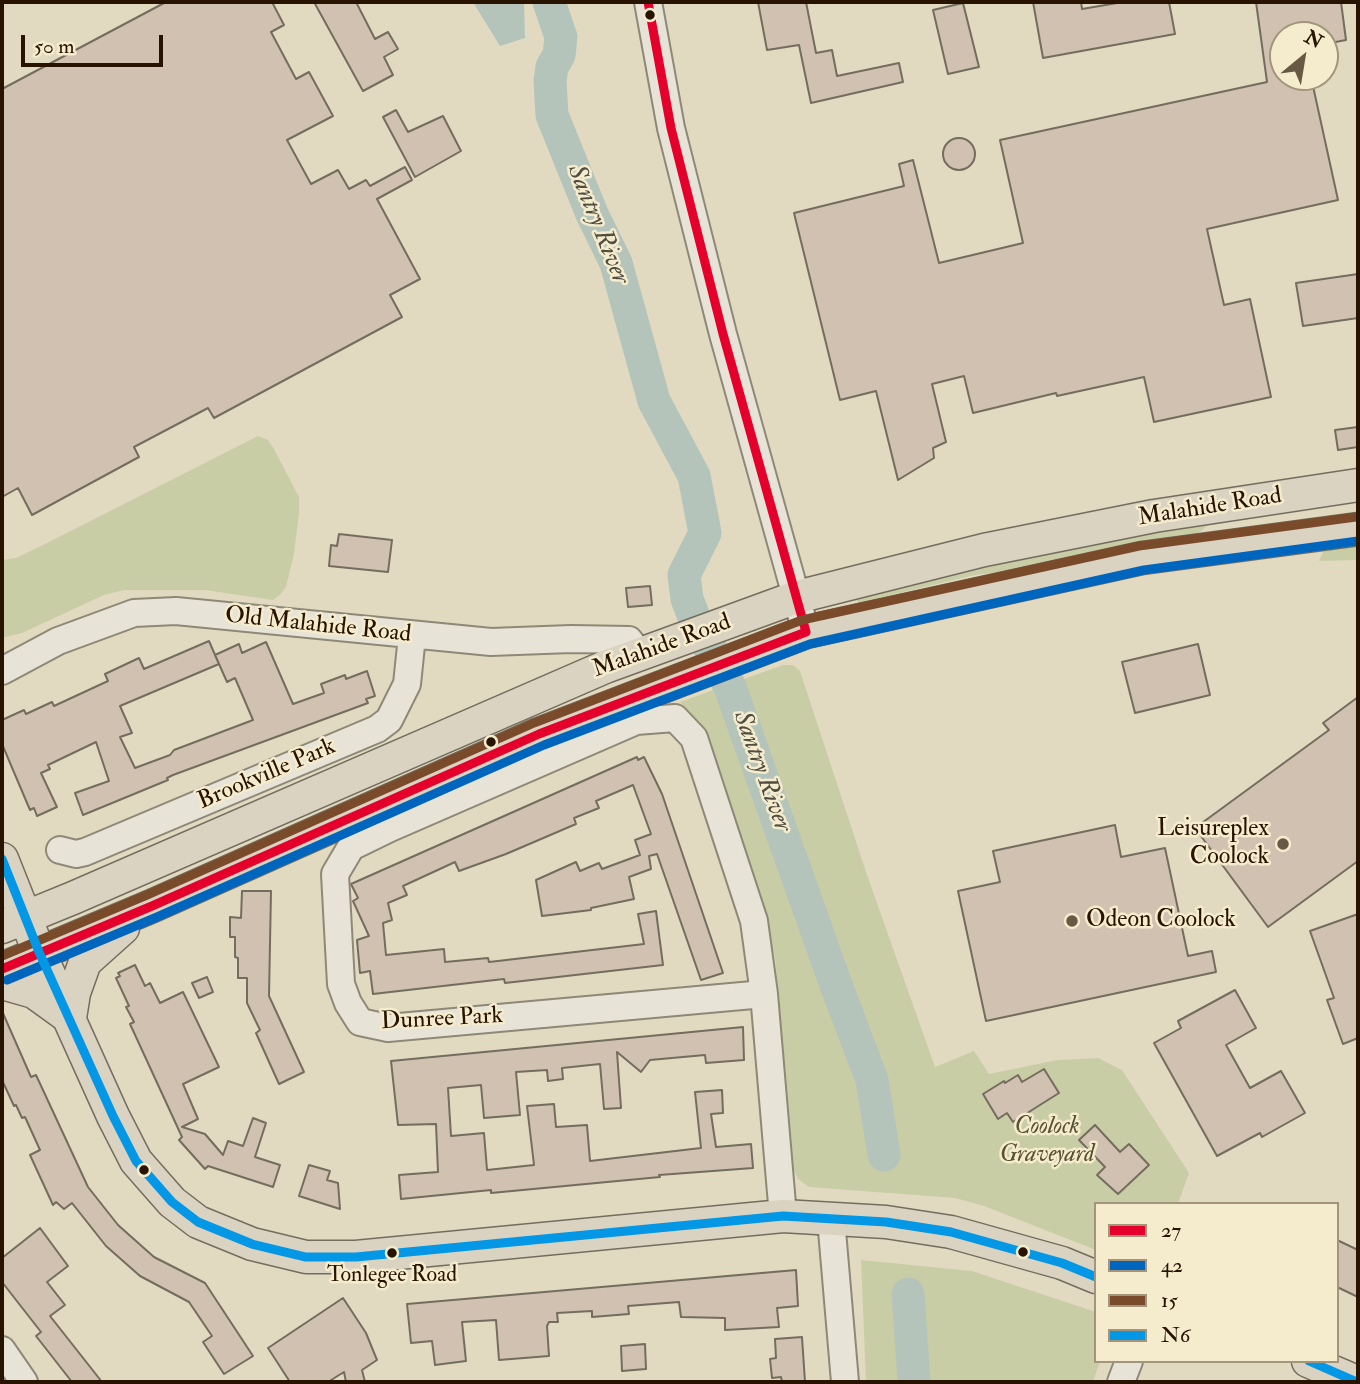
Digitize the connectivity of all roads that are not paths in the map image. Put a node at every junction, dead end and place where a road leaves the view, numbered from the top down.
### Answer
1 (648, 2) edge
2 (1358, 485) edge
3 (1236, 503) junction
4 (1358, 529) edge
5 (1240, 544) junction
6 (797, 597) junction
7 (806, 632) junction
8 (412, 636) junction
9 (640, 654) junction
10 (2, 671) edge
11 (61, 850) dead end
12 (2, 859) edge
13 (152, 906) junction
14 (13, 922) edge
15 (39, 952) junction
16 (2, 969) edge
17 (2, 983) edge
18 (764, 994) junction
19 (71, 1018) junction
20 (783, 1216) junction
21 (831, 1219) junction
22 (1094, 1276) edge
23 (2, 1350) edge
24 (1128, 1363) edge
25 (1313, 1363) edge
26 (24, 1382) edge
27 (845, 1382) edge
28 (1121, 1382) edge
29 (1357, 1382) edge

1 - 6 street
2 - 3 main road, Malahide Road
3 - 5 main road
3 - 6 main road, Malahide Road
4 - 5 main road, Malahide Road
5 - 7 main road, Malahide Road
6 - 7 street
6 - 9 main road, Malahide Road
7 - 13 main road, Malahide Road
8 - 9 street, Old Malahide Road
8 - 10 street, Old Malahide Road
8 - 11 street, Brookville Park
9 - 14 main road, Malahide Road
12 - 14 main road
13 - 15 main road, Malahide Road
13 - 19 main road
14 - 15 main road
15 - 16 main road, Malahide Road
15 - 19 main road
17 - 19 main road
18 - 18 street, Dunree Park
18 - 20 street, Dunree Park
19 - 20 main road
20 - 21 main road
21 - 22 main road
21 - 27 street
23 - 26 street
24 - 28 street
25 - 29 main road

